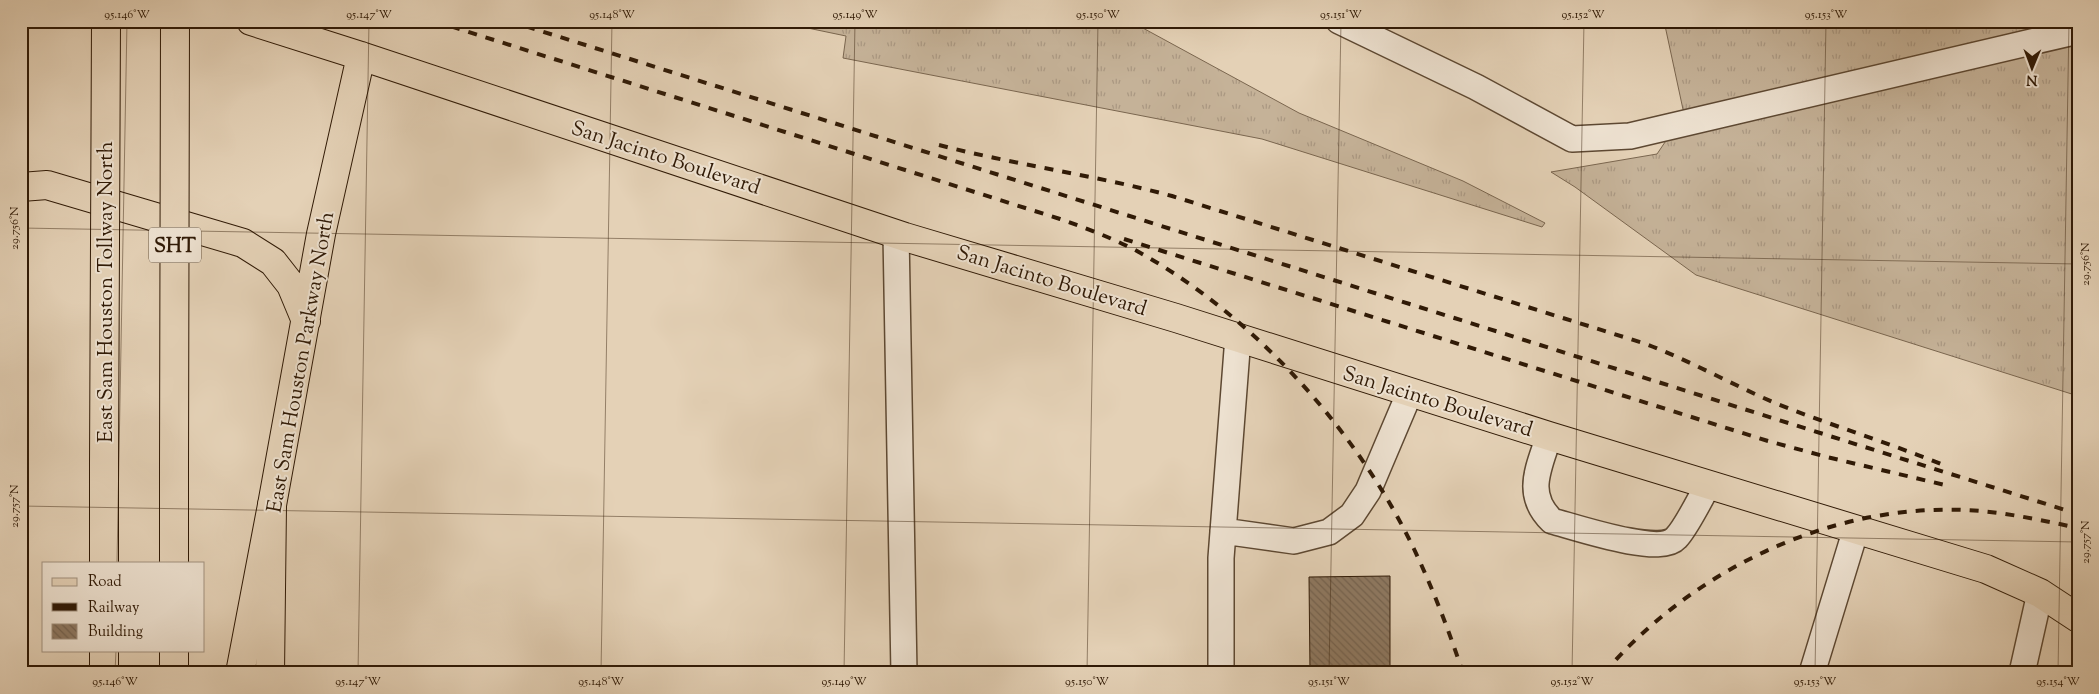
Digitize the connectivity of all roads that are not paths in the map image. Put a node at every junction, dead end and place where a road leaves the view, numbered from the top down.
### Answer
1 (106, 21) edge
2 (175, 21) edge
3 (251, 21) edge
4 (1339, 21) edge
5 (2078, 31) edge
6 (361, 56) junction
7 (21, 186) edge
8 (896, 234) junction
9 (306, 321) junction
10 (1238, 337) junction
11 (1410, 392) junction
12 (1549, 436) junction
13 (1708, 485) junction
14 (272, 505) junction
15 (1856, 529) junction
16 (1222, 531) junction
17 (104, 562) edge
18 (174, 562) edge
19 (2040, 593) junction
20 (2078, 618) edge
21 (104, 652) edge
22 (174, 652) edge
23 (104, 673) edge
24 (174, 673) edge
25 (240, 673) edge
26 (270, 673) edge
27 (904, 673) edge
28 (1221, 673) edge
29 (1812, 673) edge
30 (2022, 673) edge

1 - 17 main road, East Sam Houston Tollway North, bridge
2 - 18 main road, SHT, bridge
3 - 6 main road, San Jacinto Boulevard
4 - 5 street
6 - 8 main road, San Jacinto Boulevard
6 - 9 main road, East Sam Houston Parkway North
7 - 9 main road
8 - 10 main road, San Jacinto Boulevard
8 - 27 street
9 - 14 main road, East Sam Houston Parkway North
10 - 11 main road, San Jacinto Boulevard
10 - 16 street
11 - 12 main road, San Jacinto Boulevard
11 - 16 street
12 - 13 main road, San Jacinto Boulevard
12 - 13 street
13 - 15 main road, San Jacinto Boulevard
14 - 25 main road
14 - 26 main road, East Sam Houston Parkway North
15 - 19 main road, San Jacinto Boulevard
15 - 29 street
16 - 28 street
19 - 20 main road, San Jacinto Boulevard
19 - 30 street
21 - 23 main road
22 - 24 main road

